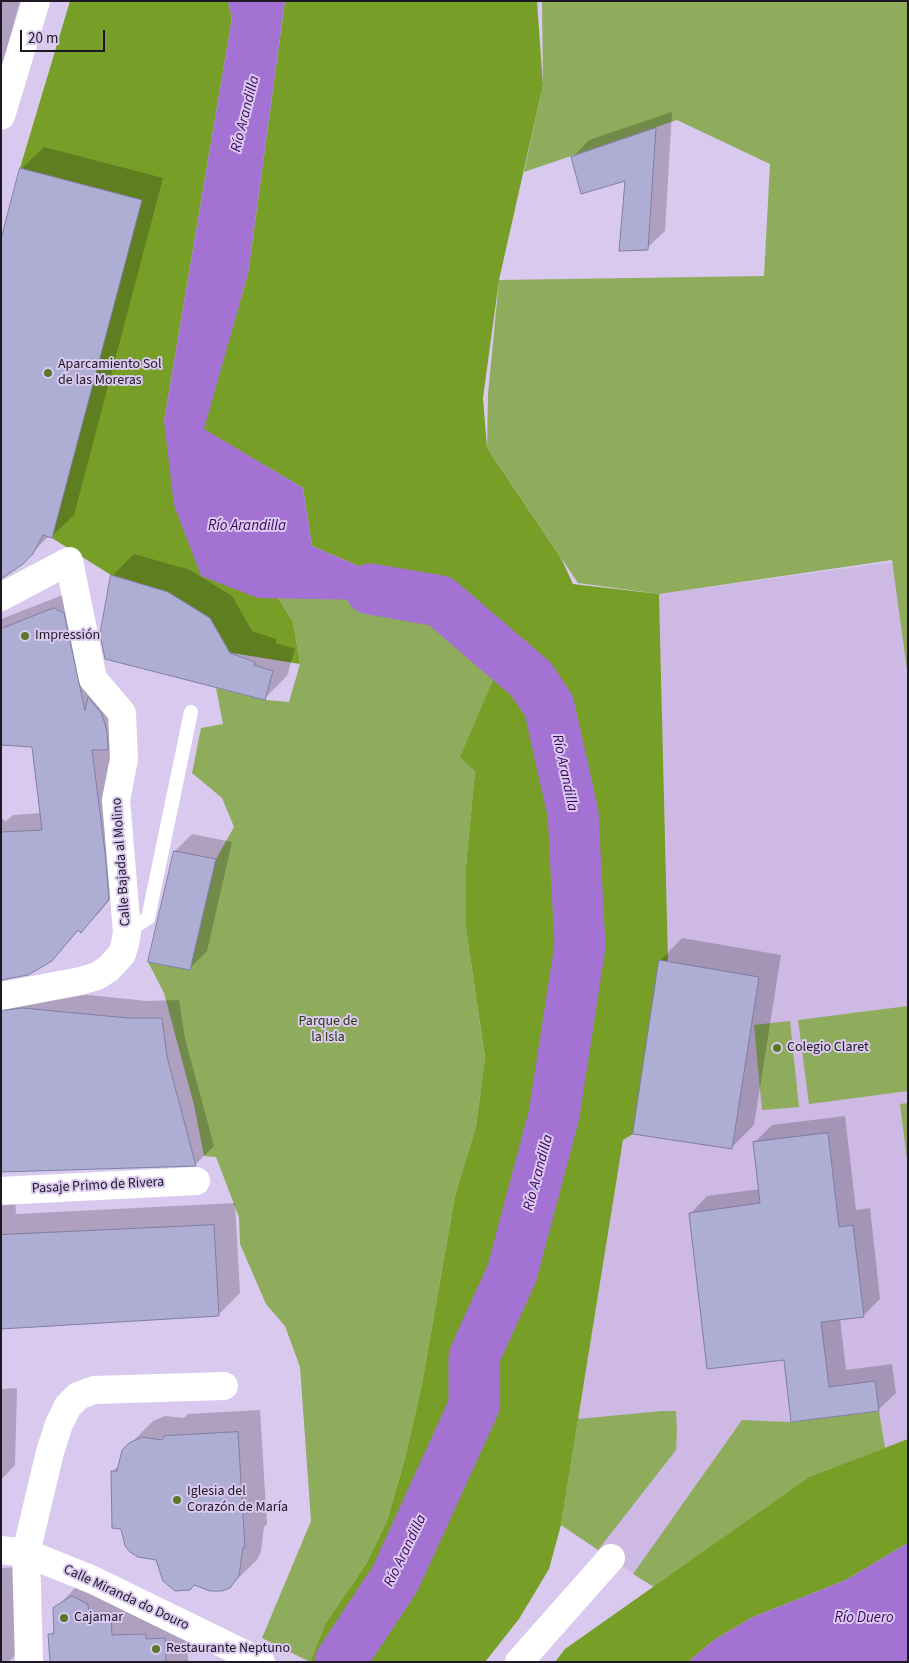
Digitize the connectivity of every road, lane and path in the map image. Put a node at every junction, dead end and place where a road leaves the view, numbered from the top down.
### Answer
1 (36, 1) edge
2 (1, 116) edge
3 (1, 597) edge
4 (192, 712) dead end
5 (127, 932) junction
6 (1, 996) edge
7 (196, 1181) dead end
8 (1, 1191) edge
9 (224, 1386) dead end
10 (14, 1552) edge
11 (611, 1558) dead end
12 (257, 1660) edge
13 (29, 1662) edge
14 (519, 1662) edge

1 - 2 street
3 - 5 street, Calle Bajada al Molino
4 - 5 lane
5 - 6 street, Calle Bajada al Molino
7 - 8 street, Pasaje Primo de Rivera
9 - 10 street
10 - 12 street, Calle Miranda do Douro
10 - 13 street
11 - 14 street

